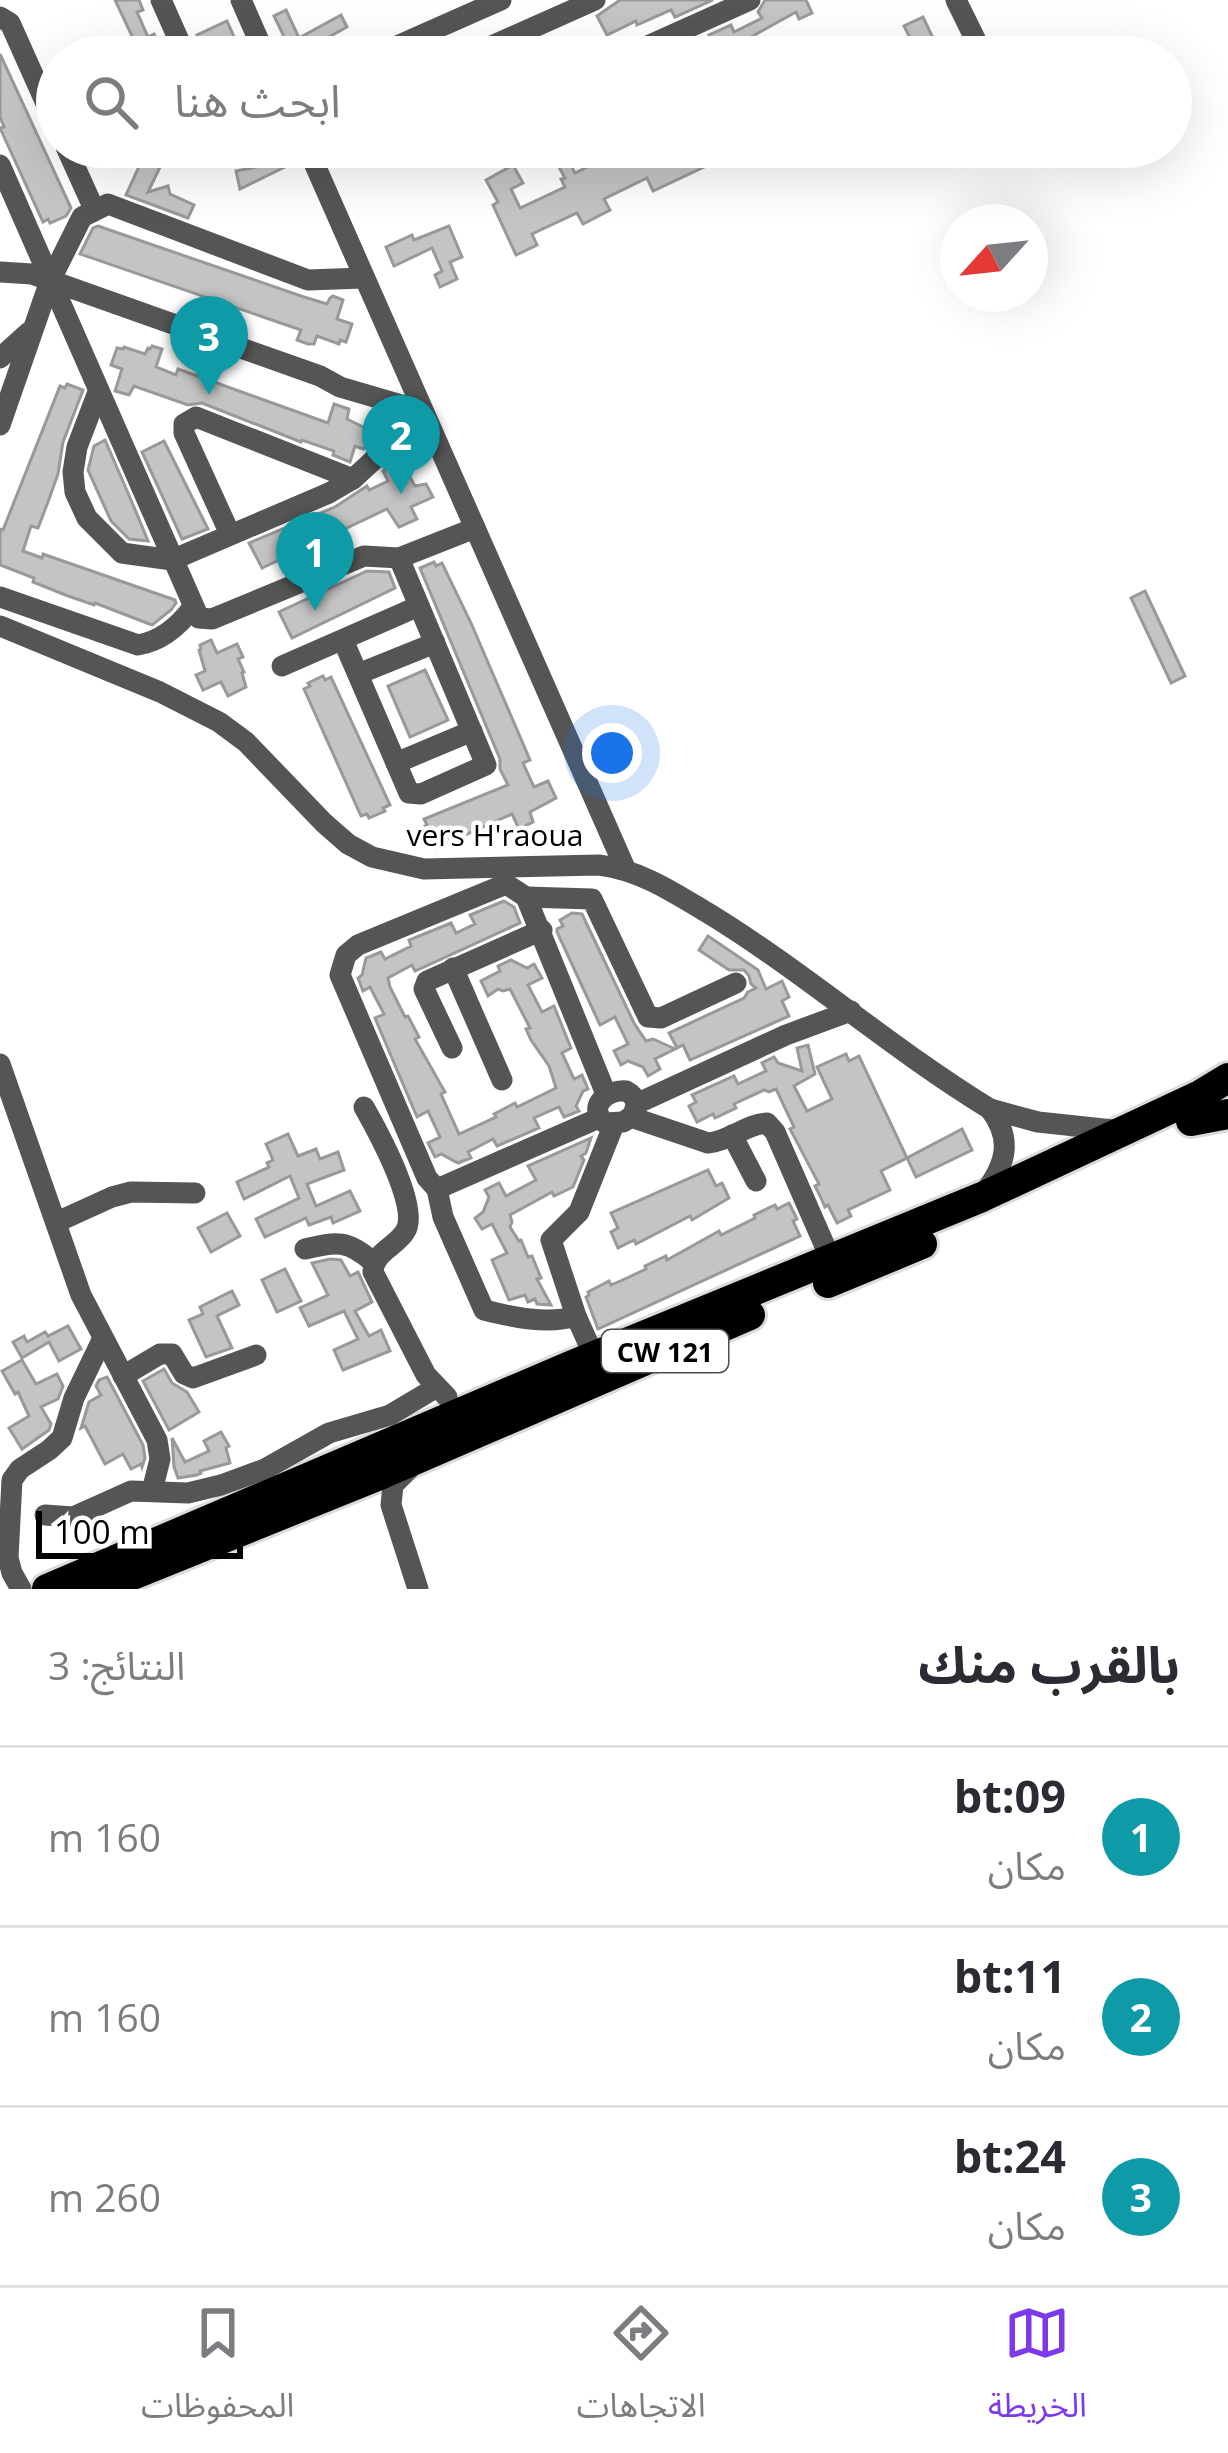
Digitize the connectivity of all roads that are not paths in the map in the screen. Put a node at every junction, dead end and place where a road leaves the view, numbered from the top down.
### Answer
1 (161, 0) edge
2 (241, 0) edge
3 (501, 0) edge
4 (595, 0) edge
5 (750, 0) edge
6 (956, 0) edge
7 (0, 17) edge
8 (177, 36) edge
9 (257, 36) edge
10 (420, 36) edge
11 (514, 36) edge
12 (670, 36) edge
13 (973, 36) edge
14 (36, 81) edge
15 (75, 168) edge
16 (316, 168) edge
17 (3, 173) edge
18 (94, 209) junction
19 (0, 272) edge
20 (363, 278) junction
21 (50, 281) junction
22 (34, 327) junction
23 (0, 358) edge
24 (98, 392) junction
25 (425, 417) junction
26 (0, 424) edge
27 (353, 478) junction
28 (475, 528) junction
29 (230, 534) junction
30 (399, 558) junction
31 (172, 560) junction
32 (0, 596) edge
33 (419, 606) junction
34 (193, 607) junction
35 (0, 626) edge
36 (343, 640) junction
37 (435, 643) junction
38 (282, 666) dead end
39 (358, 674) junction
40 (472, 731) junction
41 (396, 764) junction
42 (625, 868) junction
43 (526, 897) junction
44 (542, 931) junction
45 (453, 968) junction
46 (736, 983) dead end
47 (850, 1011) junction
48 (452, 1048) dead end
49 (0, 1064) edge
50 (1228, 1078) edge
51 (502, 1081) dead end
52 (606, 1094) junction
53 (1228, 1103) edge
54 (364, 1107) dead end
55 (991, 1109) junction
56 (1228, 1114) edge
57 (620, 1116) junction
58 (1191, 1121) junction
59 (1122, 1131) junction
60 (732, 1135) junction
61 (756, 1181) dead end
62 (437, 1189) junction
63 (195, 1193) dead end
64 (982, 1197) junction
65 (58, 1222) junction
66 (305, 1249) dead end
67 (831, 1261) junction
68 (373, 1262) junction
69 (576, 1316) junction
70 (103, 1338) junction
71 (256, 1355) dead end
72 (594, 1356) junction
73 (123, 1376) junction
74 (437, 1387) junction
75 (456, 1414) junction
76 (421, 1457) junction
77 (152, 1491) junction
78 (45, 1516) dead end
79 (21, 1589) edge
80 (46, 1589) edge
81 (98, 1589) edge
82 (418, 1589) edge

1 - 8 street
2 - 9 street
3 - 10 street
4 - 11 street
5 - 12 street
6 - 13 street
7 - 14 street
15 - 18 street
16 - 20 street
17 - 21 street
18 - 20 street
18 - 21 street
19 - 21 street
20 - 25 street
21 - 22 street
21 - 24 street
21 - 25 street
22 - 23 street
22 - 26 street
24 - 31 street
24 - 31 street
25 - 27 street
25 - 28 street
27 - 29 street
27 - 29 street
28 - 30 street
28 - 42 street
29 - 31 street
30 - 33 street
30 - 34 street
31 - 34 street
32 - 34 street
33 - 36 street
33 - 37 street
35 - 42 street, vers H'raoua
36 - 38 street
36 - 39 street
37 - 39 street
37 - 40 street
39 - 41 street
40 - 41 street
40 - 41 street
42 - 47 street, vers H'raoua
43 - 44 street
43 - 46 street
43 - 62 street
44 - 45 street
44 - 52 street
45 - 48 street
45 - 51 street
47 - 55 street, vers H'raoua
47 - 57 street
49 - 65 street
50 - 59 highway
52 - 57 street
52 - 57 street
53 - 58 highway, CW 121
54 - 68 street
55 - 59 street
55 - 64 street
56 - 58 highway
57 - 60 street
57 - 62 street
57 - 69 street
58 - 76 highway, CW 121
59 - 64 highway
60 - 61 street
60 - 67 street
62 - 69 street
63 - 65 street
64 - 67 highway
65 - 70 street
66 - 68 street
67 - 72 highway
68 - 74 street
69 - 72 street
70 - 73 street
70 - 79 street
71 - 73 street
72 - 75 highway
73 - 77 street
74 - 75 street
74 - 77 street
75 - 80 highway
76 - 81 highway, CW 121
76 - 82 street
77 - 78 street

